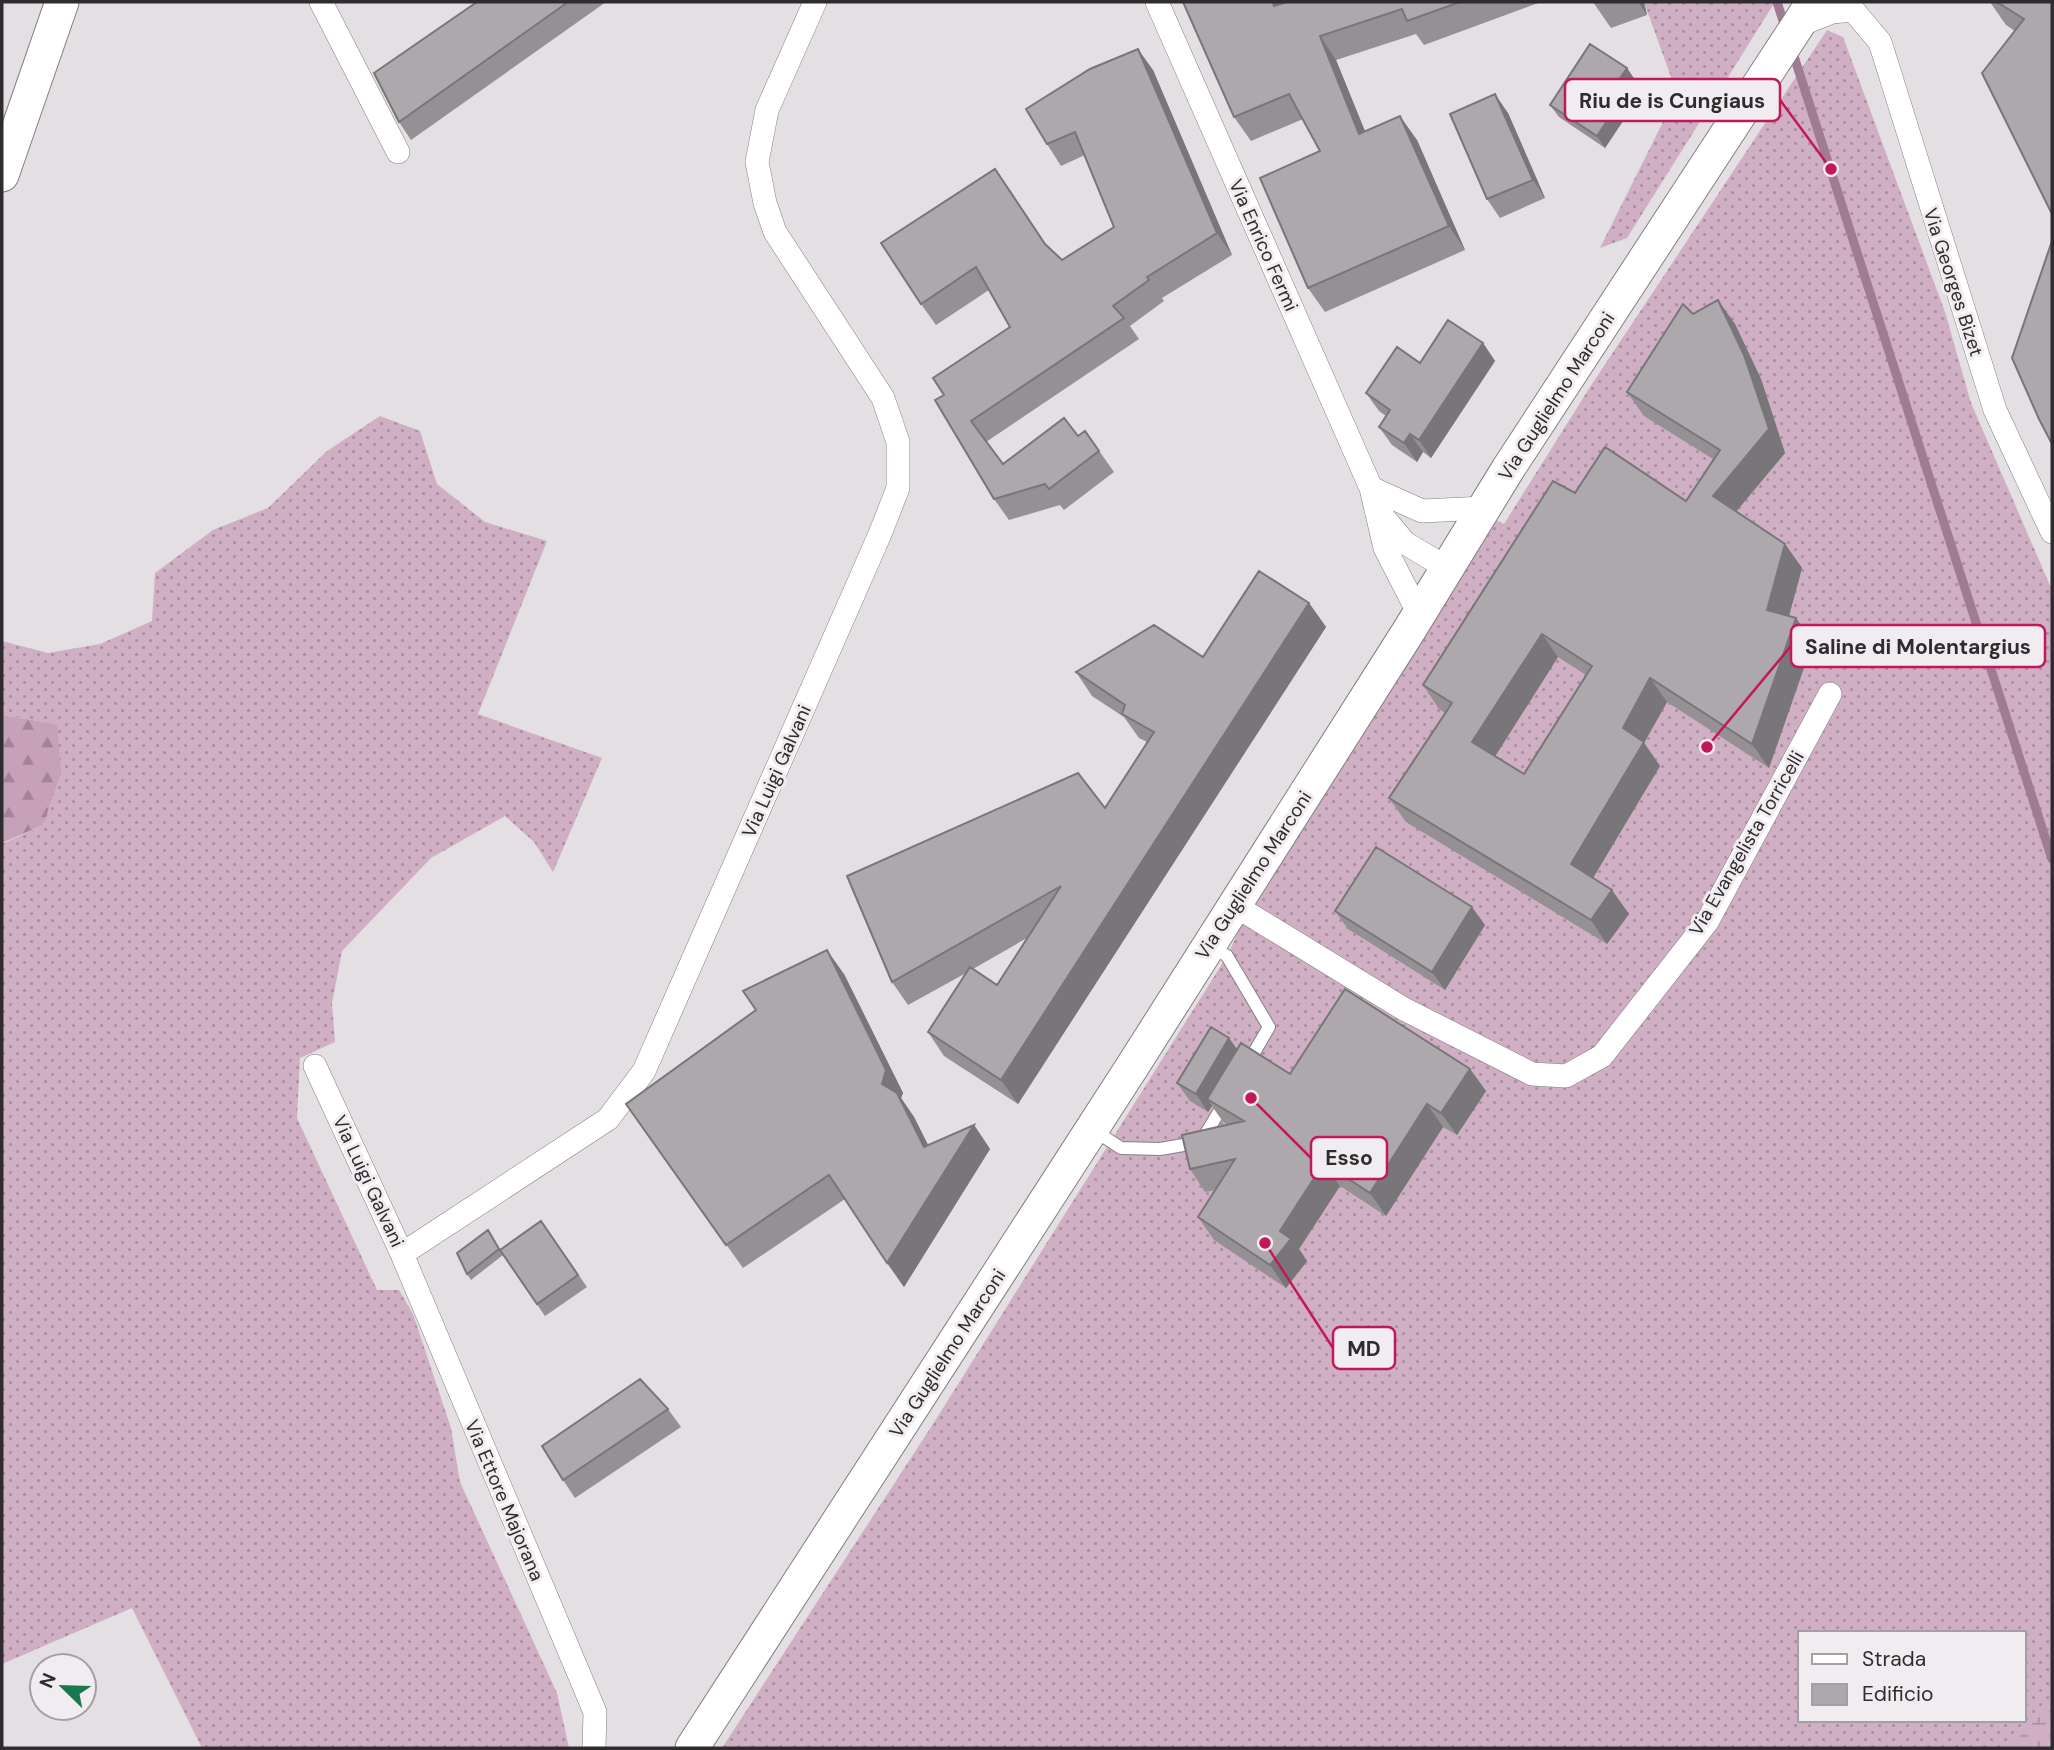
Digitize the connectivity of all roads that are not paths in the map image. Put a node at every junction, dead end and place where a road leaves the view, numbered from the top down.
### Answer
1 (62, 2) edge
2 (321, 2) edge
3 (815, 2) edge
4 (1157, 2) edge
5 (1864, 2) edge
6 (1814, 13) edge
7 (1870, 27) junction
8 (398, 152) dead end
9 (2, 175) edge
10 (1374, 498) junction
11 (1485, 508) junction
12 (2052, 532) edge
13 (1447, 568) junction
14 (1419, 614) junction
15 (1830, 694) dead end
16 (1235, 904) junction
17 (1209, 943) junction
18 (315, 1066) dead end
19 (1091, 1129) junction
20 (402, 1254) junction
21 (594, 1748) edge
22 (692, 1748) edge

1 - 9 main road
2 - 8 street
3 - 20 street, Via Luigi Galvani
4 - 10 street, Via Enrico Fermi
5 - 7 street, Via Georges Bizet
6 - 7 street
6 - 11 main road, Via Guglielmo Marconi
7 - 12 street, Via Georges Bizet
10 - 11 street
10 - 13 street
10 - 14 street, Via Enrico Fermi
11 - 13 main road, Via Guglielmo Marconi
13 - 14 main road, Via Guglielmo Marconi
14 - 16 main road, Via Guglielmo Marconi
15 - 16 street, Via Evangelista Torricelli
16 - 17 main road, Via Guglielmo Marconi
17 - 19 main road, Via Guglielmo Marconi
17 - 19 lane
18 - 20 street, Via Luigi Galvani
19 - 22 main road, Via Guglielmo Marconi
20 - 21 street, Via Ettore Majorana

